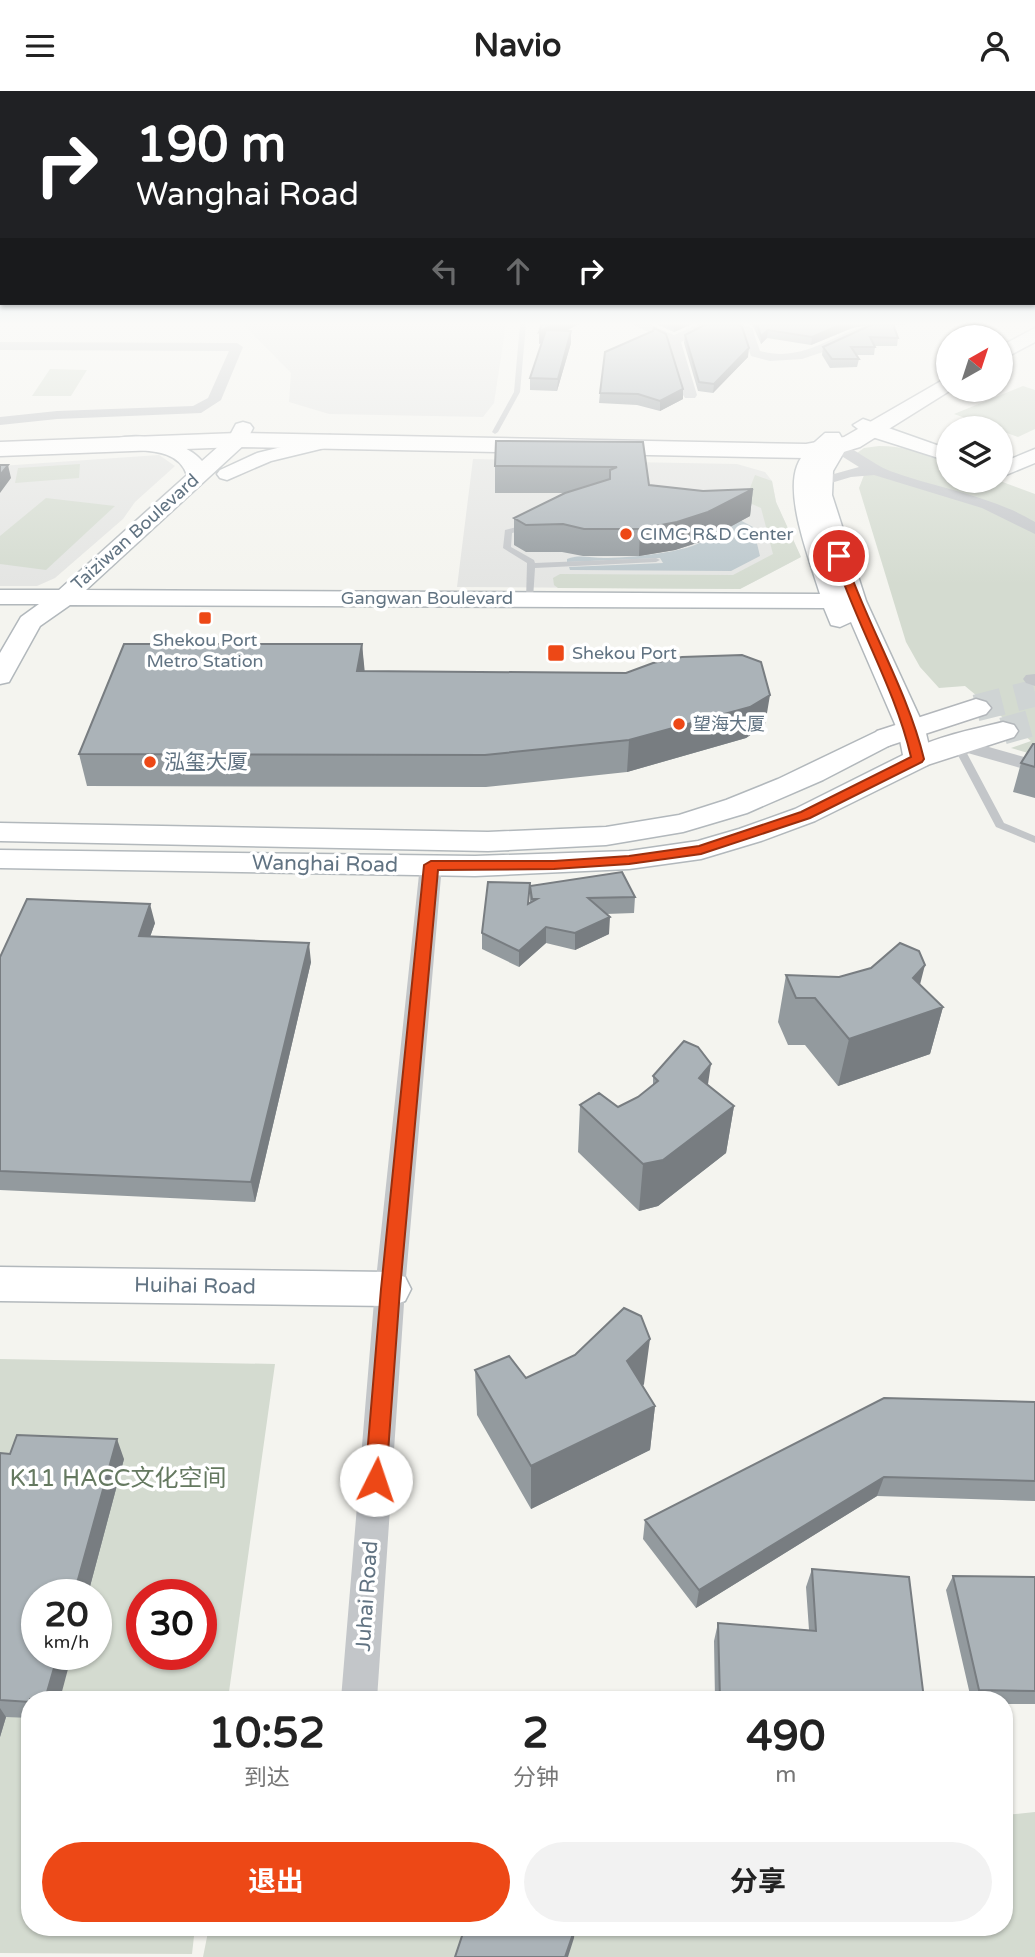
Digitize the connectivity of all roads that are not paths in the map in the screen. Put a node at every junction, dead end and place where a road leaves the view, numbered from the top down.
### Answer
1 (166, 411) edge
2 (507, 411) edge
3 (894, 411) edge
4 (899, 411) edge
5 (0, 421) edge
6 (872, 427) junction
7 (495, 432) junction
8 (240, 434) junction
9 (265, 434) junction
10 (0, 436) edge
11 (330, 441) junction
12 (118, 442) junction
13 (829, 444) junction
14 (936, 445) edge
15 (0, 449) edge
16 (718, 450) junction
17 (936, 451) edge
18 (1013, 464) edge
19 (1031, 468) edge
20 (875, 470) junction
21 (1013, 470) edge
22 (227, 474) junction
23 (198, 475) junction
24 (812, 481) junction
25 (532, 524) edge
26 (1035, 529) edge
27 (821, 555) junction
28 (656, 560) edge
29 (531, 566) junction
30 (0, 597) edge
31 (93, 597) junction
32 (529, 599) junction
33 (740, 600) junction
34 (55, 603) junction
35 (842, 604) junction
36 (0, 608) edge
37 (0, 676) edge
38 (976, 708) tunnel mouth
39 (1003, 731) tunnel mouth
40 (899, 733) junction
41 (957, 744) junction
42 (918, 759) junction
43 (1035, 766) edge
44 (0, 832) edge
45 (1035, 840) edge
46 (0, 859) edge
47 (431, 865) junction
48 (0, 1284) edge
49 (390, 1289) junction
50 (360, 1691) edge

1 - 5 street
2 - 7 lane
3 - 6 main road
4 - 6 main road
6 - 13 main road
6 - 14 main road
6 - 17 main road
7 - 9 main road
7 - 13 main road
8 - 9 main road
8 - 10 main road
8 - 12 main road
8 - 23 main road, Taiziwan Boulevard
9 - 11 main road
9 - 22 main road, Taiziwan Boulevard
11 - 16 main road
11 - 22 main road
12 - 15 main road
12 - 23 main road
13 - 16 main road
13 - 20 street
13 - 24 main road
16 - 24 main road
18 - 19 main road
19 - 21 main road
20 - 24 street
20 - 26 street
22 - 31 main road, Taiziwan Boulevard
23 - 34 main road, Taiziwan Boulevard
24 - 27 main road
24 - 35 main road
25 - 29 lane
27 - 33 main road
27 - 35 main road
28 - 29 lane
29 - 32 lane
30 - 34 main road, Gangwan Boulevard
31 - 32 main road, Gangwan Boulevard
31 - 34 main road
32 - 33 main road, Gangwan Boulevard
33 - 35 main road, Gangwan Boulevard
34 - 35 main road, Gangwan Boulevard
34 - 36 main road, Gangwan Boulevard
34 - 37 main road, Taiziwan Boulevard
35 - 40 main road
38 - 40 main road, Wanghai Road
39 - 41 main road, Wanghai Road
40 - 42 main road
40 - 44 main road, Wanghai Road
41 - 42 main road, Wanghai Road
41 - 43 street
41 - 45 lane
42 - 47 main road, Wanghai Road
46 - 47 main road, Wanghai Road
47 - 49 street, Juhai Road
48 - 49 main road, Huihai Road
49 - 50 street, Juhai Road

